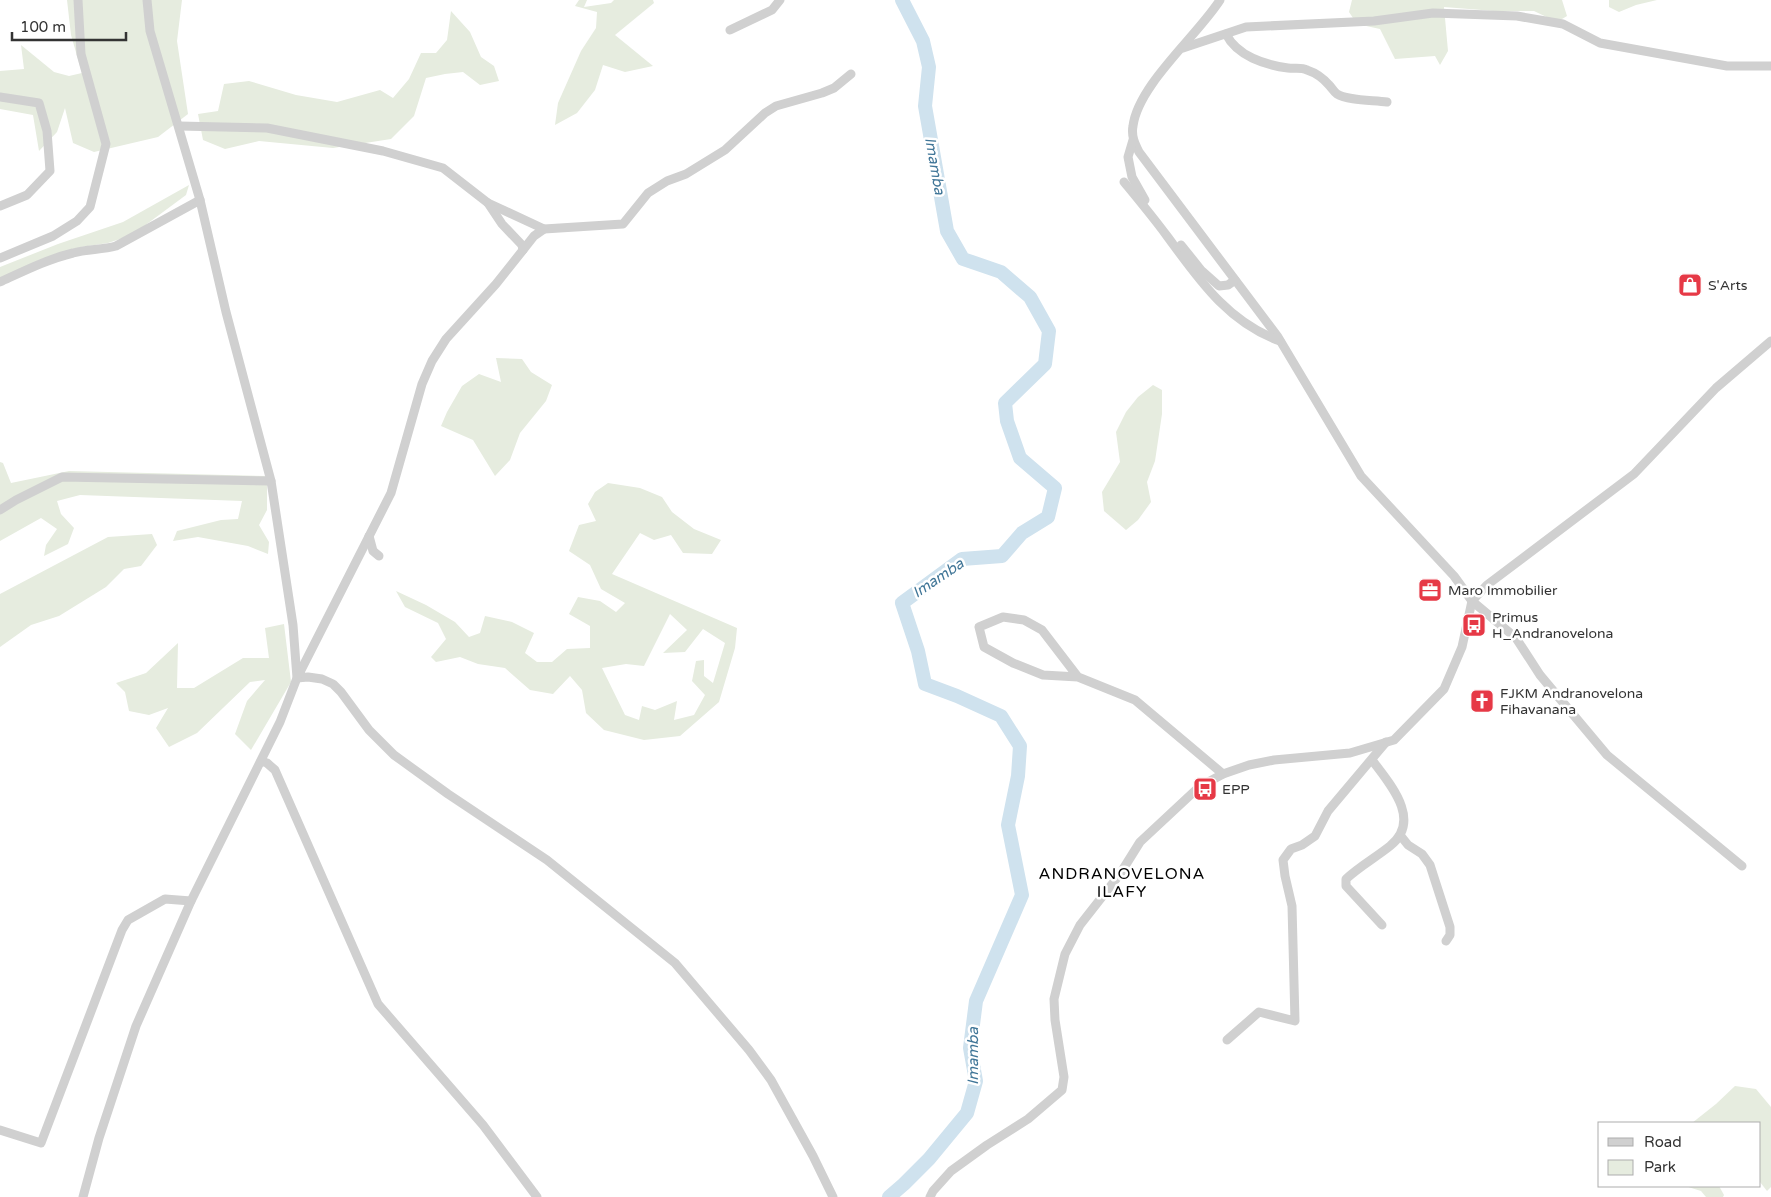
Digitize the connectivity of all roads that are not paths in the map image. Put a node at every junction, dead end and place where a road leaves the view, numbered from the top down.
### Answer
1 (78, 0) edge
2 (147, 0) edge
3 (780, 0) edge
4 (1220, 0) edge
5 (730, 30) dead end
6 (1226, 34) junction
7 (1182, 48) junction
8 (1771, 66) edge
9 (851, 74) dead end
10 (0, 97) edge
11 (1387, 102) dead end
12 (179, 126) junction
13 (1133, 140) junction
14 (1124, 182) dead end
15 (200, 200) junction
16 (488, 203) junction
17 (0, 206) edge
18 (544, 229) junction
19 (523, 250) junction
20 (0, 258) edge
21 (1235, 280) junction
22 (0, 282) edge
23 (1280, 340) junction
24 (1771, 341) edge
25 (271, 481) junction
26 (0, 510) edge
27 (369, 536) junction
28 (380, 556) dead end
29 (1472, 601) junction
30 (1078, 677) junction
31 (297, 678) junction
32 (1386, 742) junction
33 (1372, 760) junction
34 (261, 761) junction
35 (1222, 774) junction
36 (1400, 835) junction
37 (1742, 866) dead end
38 (191, 901) junction
39 (1382, 925) dead end
40 (1446, 941) dead end
41 (1227, 1040) dead end
42 (0, 1130) edge
43 (83, 1197) edge
44 (537, 1197) edge
45 (833, 1197) edge
46 (930, 1197) edge

1 - 20 street
2 - 12 street
3 - 5 street
4 - 7 street
6 - 7 street
6 - 8 street
6 - 11 street
7 - 13 street
9 - 18 street
10 - 17 street
12 - 15 street
12 - 16 street
13 - 21 street
13 - 21 street
14 - 23 street
15 - 22 street
15 - 25 street
16 - 18 street
16 - 19 street
18 - 19 street
19 - 27 street
21 - 23 street
23 - 29 street
24 - 29 street
25 - 26 street
25 - 31 street
27 - 28 street
27 - 31 street
29 - 32 street
29 - 37 street
30 - 30 street
30 - 35 street
31 - 34 street
31 - 45 street
32 - 33 street
32 - 35 street
33 - 36 street
33 - 41 street
34 - 38 street
34 - 44 street
35 - 46 street
36 - 39 street
36 - 40 street
38 - 42 street
38 - 43 street

